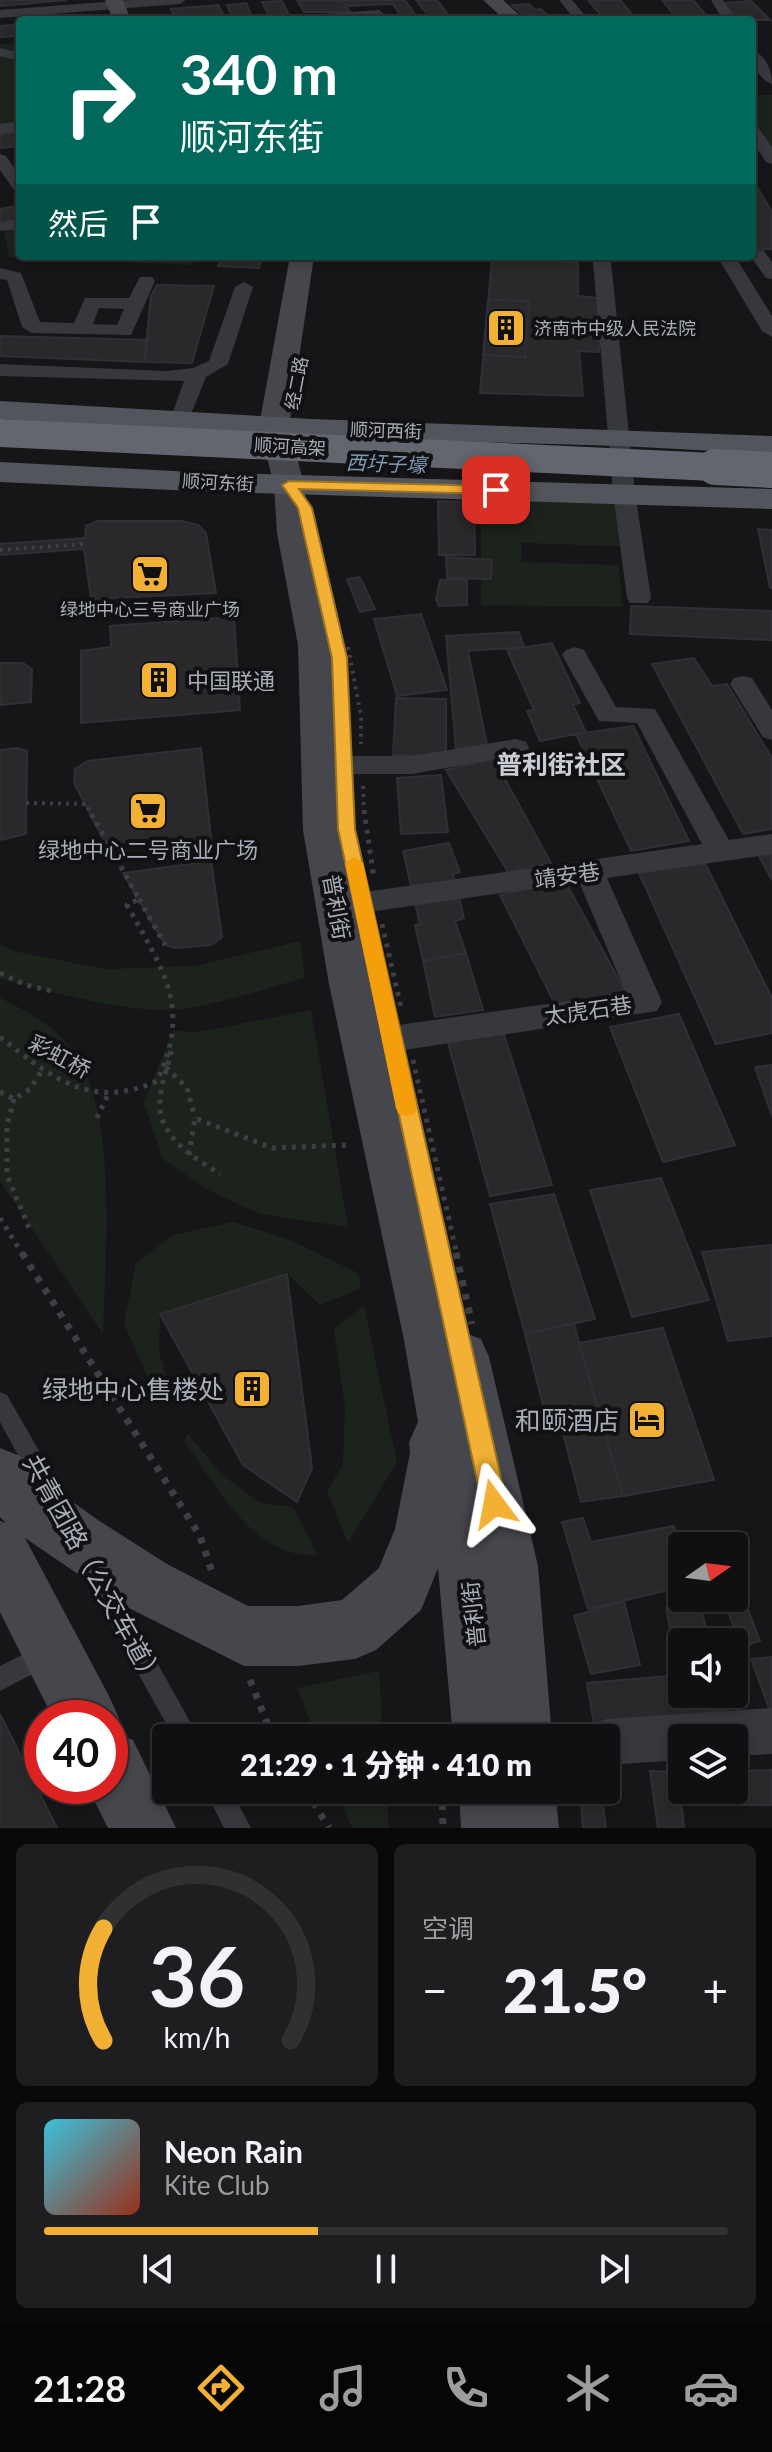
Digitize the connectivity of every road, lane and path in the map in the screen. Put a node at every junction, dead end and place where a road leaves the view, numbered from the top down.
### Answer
1 (180, 0) edge
2 (565, 0) edge
3 (494, 1) edge
4 (118, 8) edge
5 (0, 14) edge
6 (350, 16) edge
7 (381, 16) edge
8 (511, 16) edge
9 (579, 16) edge
10 (756, 58) edge
11 (772, 80) edge
12 (756, 135) edge
13 (772, 159) edge
14 (756, 255) edge
15 (301, 260) edge
16 (316, 260) edge
17 (729, 260) edge
18 (602, 262) dead end
19 (0, 273) edge
20 (772, 274) edge
21 (146, 281) dead end
22 (244, 287) dead end
23 (136, 304) junction
24 (81, 329) junction
25 (772, 331) edge
26 (0, 370) edge
27 (197, 374) junction
28 (0, 410) edge
29 (180, 420) junction
30 (0, 423) edge
31 (274, 426) junction
32 (0, 433) edge
33 (772, 445) edge
34 (0, 450) edge
35 (772, 454) edge
36 (0, 460) edge
37 (772, 470) edge
38 (628, 471) junction
39 (0, 472) edge
40 (289, 485) junction
41 (772, 486) edge
42 (772, 499) edge
43 (85, 544) dead end
44 (0, 550) edge
45 (639, 598) dead end
46 (347, 643) dead end
47 (575, 655) dead end
48 (743, 684) dead end
49 (772, 731) edge
50 (516, 748) dead end
51 (356, 763) junction
52 (26, 803) dead end
53 (772, 844) edge
54 (721, 852) junction
55 (590, 872) junction
56 (139, 899) junction
57 (372, 900) junction
58 (165, 945) dead end
59 (0, 973) edge
60 (52, 991) dead end
61 (401, 1035) junction
62 (0, 1037) edge
63 (172, 1049) dead end
64 (164, 1066) junction
65 (42, 1070) junction
66 (0, 1092) edge
67 (109, 1092) junction
68 (14, 1099) junction
69 (97, 1118) dead end
70 (195, 1118) junction
71 (346, 1145) dead end
72 (189, 1155) junction
73 (220, 1174) dead end
74 (0, 1218) edge
75 (29, 1228) dead end
76 (452, 1336) junction
77 (0, 1402) edge
78 (0, 1476) edge
79 (77, 1541) junction
80 (0, 1550) edge
81 (215, 1580) dead end
82 (53, 1652) junction
83 (247, 1670) dead end
84 (0, 1679) edge
85 (78, 1700) edge
86 (179, 1724) edge
87 (268, 1724) edge
88 (484, 1724) edge
89 (519, 1724) edge
90 (772, 1731) edge
91 (620, 1741) edge
92 (128, 1798) edge
93 (225, 1804) edge
94 (314, 1804) edge
95 (442, 1804) edge
96 (492, 1804) edge
97 (524, 1804) edge
98 (143, 1828) edge
99 (238, 1828) edge
100 (329, 1828) edge
101 (443, 1828) edge
102 (494, 1828) edge
103 (526, 1828) edge

1 - 4 street
2 - 9 street
3 - 8 street
4 - 5 street
6 - 7 street
10 - 11 street
12 - 13 street
14 - 20 street
15 - 31 street, 经二路
16 - 31 street, 经二路
17 - 25 street
18 - 38 street
19 - 24 street
21 - 23 street
22 - 27 street
23 - 24 street
23 - 24 street
26 - 27 street
27 - 29 street
28 - 29 main road, 顺河西街
29 - 31 main road, 顺河西街
30 - 38 highway, bridge
31 - 38 main road, 顺河西街
31 - 40 street
32 - 38 highway, 顺河高架, bridge
33 - 38 main road, 顺河西街
34 - 38 highway, 顺河高架
35 - 38 lane
36 - 38 highway
37 - 38 highway, 顺河高架, bridge
38 - 40 main road, 顺河东街
38 - 41 highway, 顺河高架
38 - 42 main road, 顺河东街
38 - 45 street
39 - 40 main road, 顺河东街
40 - 51 street, 普利街
40 - 76 street, 普利街
43 - 44 path
46 - 51 path
47 - 54 street
48 - 49 street
50 - 51 street
51 - 57 path
51 - 57 street, 普利街
52 - 56 path
53 - 54 street, 靖安巷
54 - 55 street, 靖安巷
55 - 57 street, 靖安巷
55 - 61 street, 太虎石巷
56 - 58 path
56 - 64 path
57 - 61 street, 普利街
57 - 61 path
59 - 60 path
61 - 76 path
61 - 89 street, 普利街
62 - 65 path, 彩虹桥
63 - 72 path
64 - 67 path, 彩虹桥
64 - 70 path
65 - 67 path, 彩虹桥
65 - 68 path
66 - 68 path
67 - 69 path
68 - 75 path
70 - 71 path
70 - 72 path
72 - 73 path
74 - 81 path
76 - 79 street
76 - 88 street, 普利街
77 - 79 lane, 共青团路（公交车道）
78 - 79 street
79 - 86 lane, 共青团路（公交车道）
80 - 82 street
82 - 84 lane
82 - 85 street
83 - 87 path
90 - 91 street
92 - 98 street
93 - 99 lane
94 - 100 path
95 - 101 path
96 - 102 street
97 - 103 street

